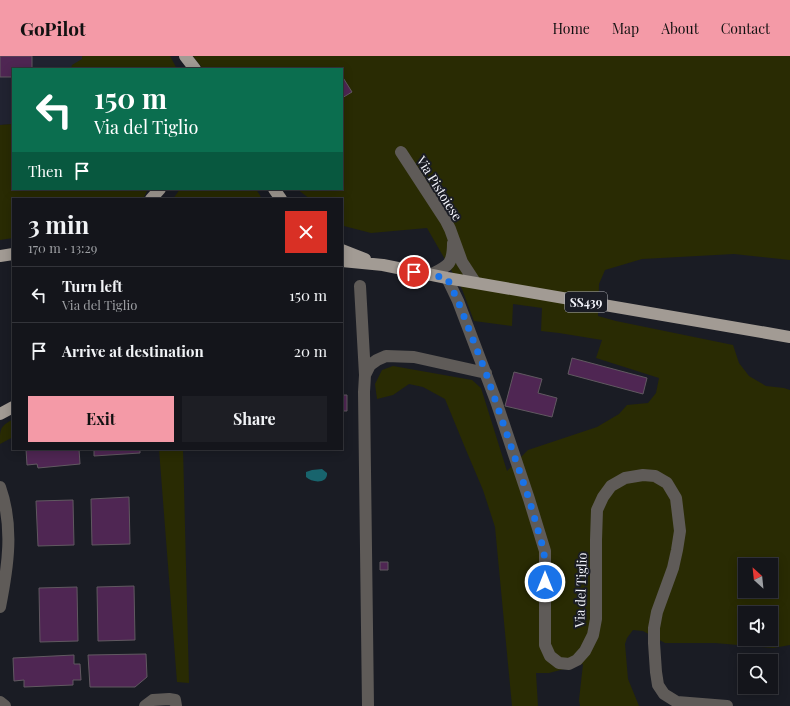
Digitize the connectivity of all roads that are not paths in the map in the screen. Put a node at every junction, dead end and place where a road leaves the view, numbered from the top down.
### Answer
1 (180, 56) edge
2 (185, 56) edge
3 (186, 68) edge
4 (194, 68) edge
5 (401, 152) dead end
6 (159, 190) edge
7 (152, 198) edge
8 (454, 240) junction
9 (343, 250) edge
10 (12, 254) edge
11 (0, 256) edge
12 (343, 261) edge
13 (383, 266) junction
14 (430, 274) junction
15 (447, 278) junction
16 (475, 282) junction
17 (360, 286) dead end
18 (790, 337) edge
19 (486, 373) junction
20 (365, 375) junction
21 (12, 408) edge
22 (0, 414) edge
23 (0, 487) edge
24 (0, 607) edge
25 (0, 702) edge
26 (5, 706) edge
27 (145, 706) edge
28 (176, 706) edge
29 (368, 706) edge
30 (727, 706) edge

1 - 3 main road
2 - 4 main road
5 - 8 street, Via Pistoiese
6 - 7 main road
8 - 14 street
8 - 16 street, Via Pistoiese
9 - 13 main road
10 - 11 main road
12 - 13 main road
13 - 14 main road, SS439
14 - 15 main road, SS439
15 - 16 main road, SS439
15 - 19 street, Via del Tiglio
16 - 18 main road, SS439
17 - 20 street
19 - 20 street
19 - 30 street, Via del Tiglio
20 - 29 street
21 - 22 main road
23 - 24 street
25 - 26 street
27 - 28 street

